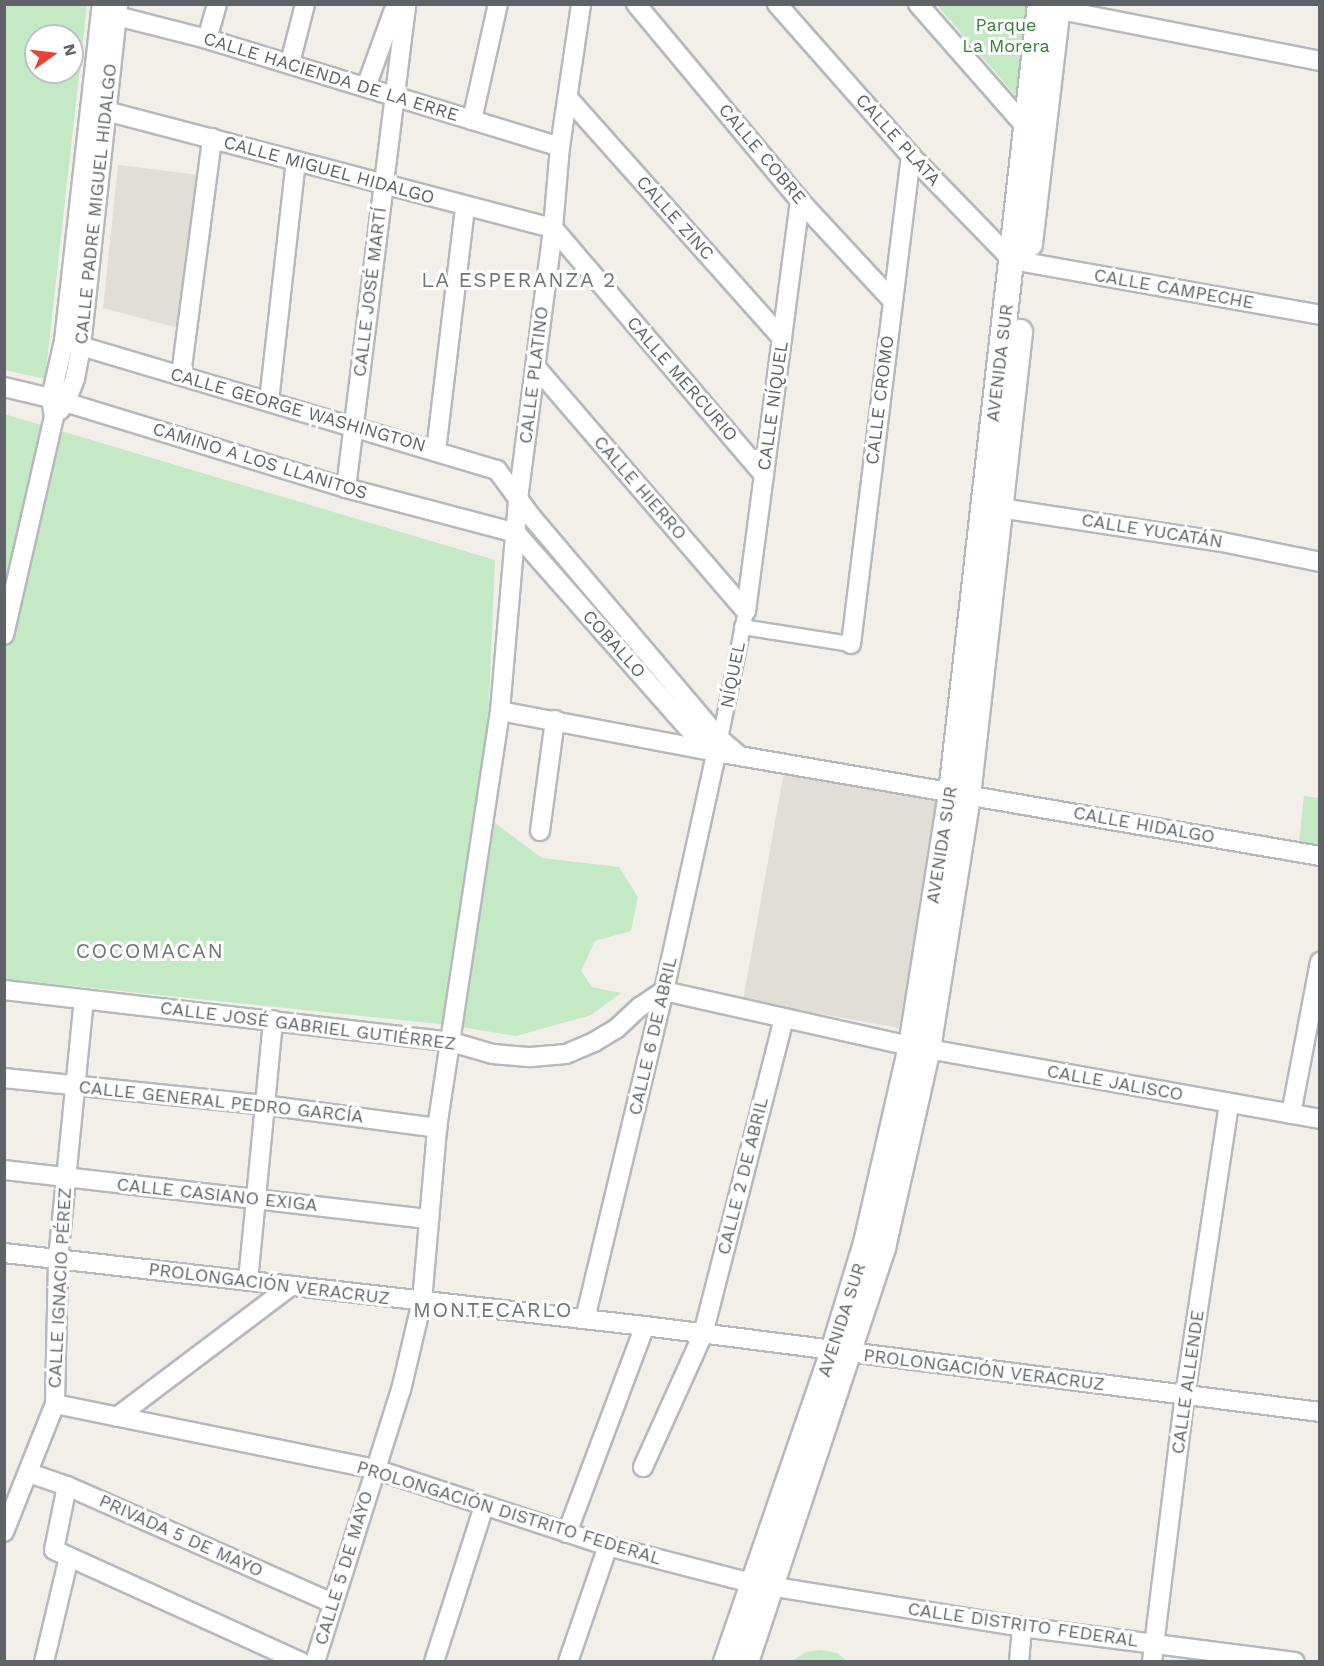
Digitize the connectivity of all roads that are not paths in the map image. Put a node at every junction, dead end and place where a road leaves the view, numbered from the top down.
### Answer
1 (217, 4) edge
2 (305, 4) edge
3 (396, 4) edge
4 (406, 4) edge
5 (498, 4) edge
6 (581, 4) edge
7 (636, 4) edge
8 (777, 4) edge
9 (918, 4) edge
10 (1049, 6) edge
11 (110, 9) edge
12 (207, 39) junction
13 (1320, 62) edge
14 (290, 63) junction
15 (366, 87) junction
16 (393, 95) junction
17 (568, 98) junction
18 (106, 111) junction
19 (472, 120) junction
20 (1026, 127) junction
21 (212, 138) junction
22 (560, 147) junction
23 (911, 156) junction
24 (296, 162) junction
25 (383, 183) junction
26 (800, 201) junction
27 (465, 207) junction
28 (553, 228) junction
29 (1020, 262) junction
30 (892, 300) junction
31 (1320, 315) edge
32 (782, 338) junction
33 (72, 343) junction
34 (535, 366) junction
35 (181, 375) junction
36 (4, 387) edge
37 (58, 400) junction
38 (269, 401) junction
39 (355, 427) junction
40 (436, 451) junction
41 (764, 475) junction
42 (346, 488) junction
43 (518, 499) junction
44 (991, 507) junction
45 (530, 515) joint
46 (516, 533) junction
47 (1320, 562) edge
48 (744, 619) junction
49 (4, 635) edge
50 (851, 644) joint
51 (500, 711) junction
52 (555, 720) junction
53 (689, 729) junction
54 (677, 744) junction
55 (718, 745) junction
56 (959, 794) junction
57 (540, 831) dead end
58 (1320, 856) edge
59 (1320, 962) edge
60 (4, 990) edge
61 (664, 991) junction
62 (84, 999) junction
63 (784, 1018) junction
64 (273, 1020) junction
65 (448, 1041) junction
66 (920, 1048) junction
67 (4, 1078) edge
68 (75, 1086) junction
69 (1229, 1103) junction
70 (265, 1105) junction
71 (1291, 1114) junction
72 (1320, 1119) edge
73 (437, 1128) junction
74 (4, 1170) edge
75 (66, 1177) junction
76 (256, 1199) junction
77 (429, 1219) junction
78 (4, 1253) edge
79 (58, 1259) junction
80 (248, 1281) junction
81 (291, 1286) junction
82 (422, 1301) junction
83 (585, 1319) junction
84 (645, 1326) junction
85 (703, 1334) junction
86 (841, 1352) junction
87 (1185, 1395) junction
88 (55, 1404) junction
89 (1320, 1412) edge
90 (117, 1418) junction
91 (643, 1467) dead end
92 (375, 1469) junction
93 (29, 1473) junction
94 (67, 1486) junction
95 (484, 1506) junction
96 (4, 1532) edge
97 (567, 1533) junction
98 (608, 1546) junction
99 (62, 1554) junction
100 (762, 1585) junction
101 (332, 1603) junction
102 (1023, 1627) junction
103 (1153, 1653) edge
104 (44, 1662) edge
105 (301, 1662) edge
106 (315, 1662) edge
107 (434, 1662) edge
108 (568, 1662) edge
109 (726, 1662) edge
110 (747, 1662) edge
111 (1019, 1662) edge
112 (1295, 1662) edge

1 - 12 street
2 - 14 street
3 - 15 street
4 - 16 street, CALLE JOSÉ MARTÍ
5 - 19 street
6 - 17 street, CALLE PLATINO
7 - 26 street, CALLE COBRE
8 - 23 street, CALLE PLATA
9 - 20 street
10 - 13 street
10 - 20 main road, AVENIDA SUR
10 - 29 main road, AVENIDA SUR
11 - 12 street, CALLE HACIENDA DE LA ERRE
11 - 18 street, CALLE PADRE MIGUEL HIDALGO
11 - 33 street, CALLE PADRE MIGUEL HIDALGO
12 - 14 street, CALLE HACIENDA DE LA ERRE
14 - 15 street, CALLE HACIENDA DE LA ERRE
15 - 16 street, CALLE HACIENDA DE LA ERRE
16 - 19 street, CALLE HACIENDA DE LA ERRE
16 - 25 street, CALLE JOSÉ MARTÍ
17 - 22 street, CALLE PLATINO
17 - 32 street, CALLE ZINC
18 - 21 street, CALLE MIGUEL HIDALGO
18 - 33 street, CALLE PADRE MIGUEL HIDALGO
19 - 22 street, CALLE HACIENDA DE LA ERRE
20 - 29 main road, AVENIDA SUR
21 - 24 street, CALLE MIGUEL HIDALGO
21 - 35 street
22 - 28 street, CALLE PLATINO
23 - 29 street, CALLE PLATA
23 - 30 street, CALLE CROMO
24 - 25 street, CALLE MIGUEL HIDALGO
24 - 38 street
25 - 27 street, CALLE MIGUEL HIDALGO
25 - 39 street, CALLE JOSÉ MARTÍ
26 - 30 street, CALLE COBRE
26 - 32 street, CALLE NÍQUEL
27 - 28 street, CALLE MIGUEL HIDALGO
27 - 40 street
28 - 34 street, CALLE PLATINO
28 - 41 street, CALLE MERCURIO
29 - 31 street, CALLE CAMPECHE
29 - 44 main road, AVENIDA SUR
30 - 50 street, CALLE CROMO
32 - 41 street, CALLE NÍQUEL
33 - 35 street, CALLE GEORGE WASHINGTON
33 - 37 street, CALLE PADRE MIGUEL HIDALGO
34 - 43 street, CALLE PLATINO
34 - 48 street, CALLE HIERRO
35 - 38 street, CALLE GEORGE WASHINGTON
36 - 37 street, CAMINO A LOS LLANITOS
37 - 42 street, CAMINO A LOS LLANITOS
37 - 49 street, CALLE PADRE MIGUEL HIDALGO
38 - 39 street, CALLE GEORGE WASHINGTON
39 - 40 street, CALLE GEORGE WASHINGTON
39 - 42 street, CALLE JOSÉ MARTÍ
40 - 43 street, CALLE GEORGE WASHINGTON
41 - 48 street, CALLE NÍQUEL
42 - 46 street, CAMINO A LOS LLANITOS
43 - 45 street, CALLE GEORGE WASHINGTON
43 - 46 street, CALLE PLATINO
44 - 47 street, CALLE YUCATÁN
44 - 56 main road, AVENIDA SUR
45 - 55 street, COBALLO
46 - 51 street, CALLE PLATINO
46 - 53 street, COBALLO
48 - 50 street
48 - 55 street, NÍQUEL
51 - 52 street, CALLE HIDALGO
51 - 65 street, CALLE PLATINO
52 - 54 street, CALLE HIDALGO
52 - 57 street
53 - 54 street
53 - 55 street, COBALLO
54 - 55 street, CALLE HIDALGO
55 - 56 street, CALLE HIDALGO
55 - 61 street, CALLE 6 DE ABRIL
56 - 58 street, CALLE HIDALGO
56 - 66 main road, AVENIDA SUR
59 - 71 street
60 - 62 street, CALLE JOSÉ GABRIEL GUTIÉRREZ
61 - 63 street, CALLE JALISCO
61 - 65 street, CALLE JOSÉ GABRIEL GUTIÉRREZ
61 - 83 street, CALLE 6 DE ABRIL
62 - 64 street, CALLE JOSÉ GABRIEL GUTIÉRREZ
62 - 68 street, CALLE IGNACIO PÉREZ
63 - 66 street, CALLE JALISCO
63 - 85 street, CALLE 2 DE ABRIL
64 - 65 street, CALLE JOSÉ GABRIEL GUTIÉRREZ
64 - 70 street
65 - 73 street, CALLE 5 DE MAYO
66 - 69 street, CALLE JALISCO
66 - 86 main road, AVENIDA SUR
67 - 68 street, CALLE GENERAL PEDRO GARCÍA
68 - 70 street, CALLE GENERAL PEDRO GARCÍA
68 - 75 street, CALLE IGNACIO PÉREZ
69 - 71 street, CALLE JALISCO
69 - 87 street, CALLE ALLENDE
70 - 73 street, CALLE GENERAL PEDRO GARCÍA
70 - 76 street
71 - 72 street, CALLE JALISCO
73 - 77 street, CALLE 5 DE MAYO
74 - 75 street, CALLE CASIANO EXIGA
75 - 76 street, CALLE CASIANO EXIGA
75 - 79 street, CALLE IGNACIO PÉREZ
76 - 77 street, CALLE CASIANO EXIGA
76 - 80 street
77 - 82 street, CALLE 5 DE MAYO
78 - 79 street, PROLONGACIÓN VERACRUZ
79 - 80 street, PROLONGACIÓN VERACRUZ
79 - 88 street, CALLE IGNACIO PÉREZ
80 - 81 street, PROLONGACIÓN VERACRUZ
81 - 82 street, PROLONGACIÓN VERACRUZ
81 - 90 street
82 - 83 street, PROLONGACIÓN VERACRUZ
82 - 92 street, CALLE 5 DE MAYO
83 - 84 street, PROLONGACIÓN VERACRUZ
84 - 85 street, PROLONGACIÓN VERACRUZ
84 - 97 street
85 - 86 street, PROLONGACIÓN VERACRUZ
85 - 91 street, CALLE 2 DE ABRIL
86 - 87 street, PROLONGACIÓN VERACRUZ
86 - 100 main road, AVENIDA SUR
87 - 89 street, PROLONGACIÓN VERACRUZ
87 - 103 street, CALLE ALLENDE
88 - 90 street, PROLONGACIÓN DISTRITO FEDERAL
88 - 93 street, CALLE IGNACIO PÉREZ
90 - 92 street, PROLONGACIÓN DISTRITO FEDERAL
92 - 95 street, PROLONGACIÓN DISTRITO FEDERAL
92 - 101 street, CALLE 5 DE MAYO
93 - 94 street, PRIVADA 5 DE MAYO
93 - 96 street, CALLE IGNACIO PÉREZ
94 - 99 street
94 - 101 street, PRIVADA 5 DE MAYO
95 - 97 street, PROLONGACIÓN DISTRITO FEDERAL
95 - 107 street
97 - 98 street, PROLONGACIÓN DISTRITO FEDERAL
98 - 100 street, PROLONGACIÓN DISTRITO FEDERAL
98 - 108 street
99 - 104 street
99 - 105 street
100 - 102 street, CALLE DISTRITO FEDERAL
100 - 109 main road, AVENIDA SUR
100 - 110 main road, AVENIDA SUR
101 - 106 street, CALLE 5 DE MAYO
102 - 103 street, CALLE DISTRITO FEDERAL
102 - 111 street
103 - 112 street, CALLE DISTRITO FEDERAL

